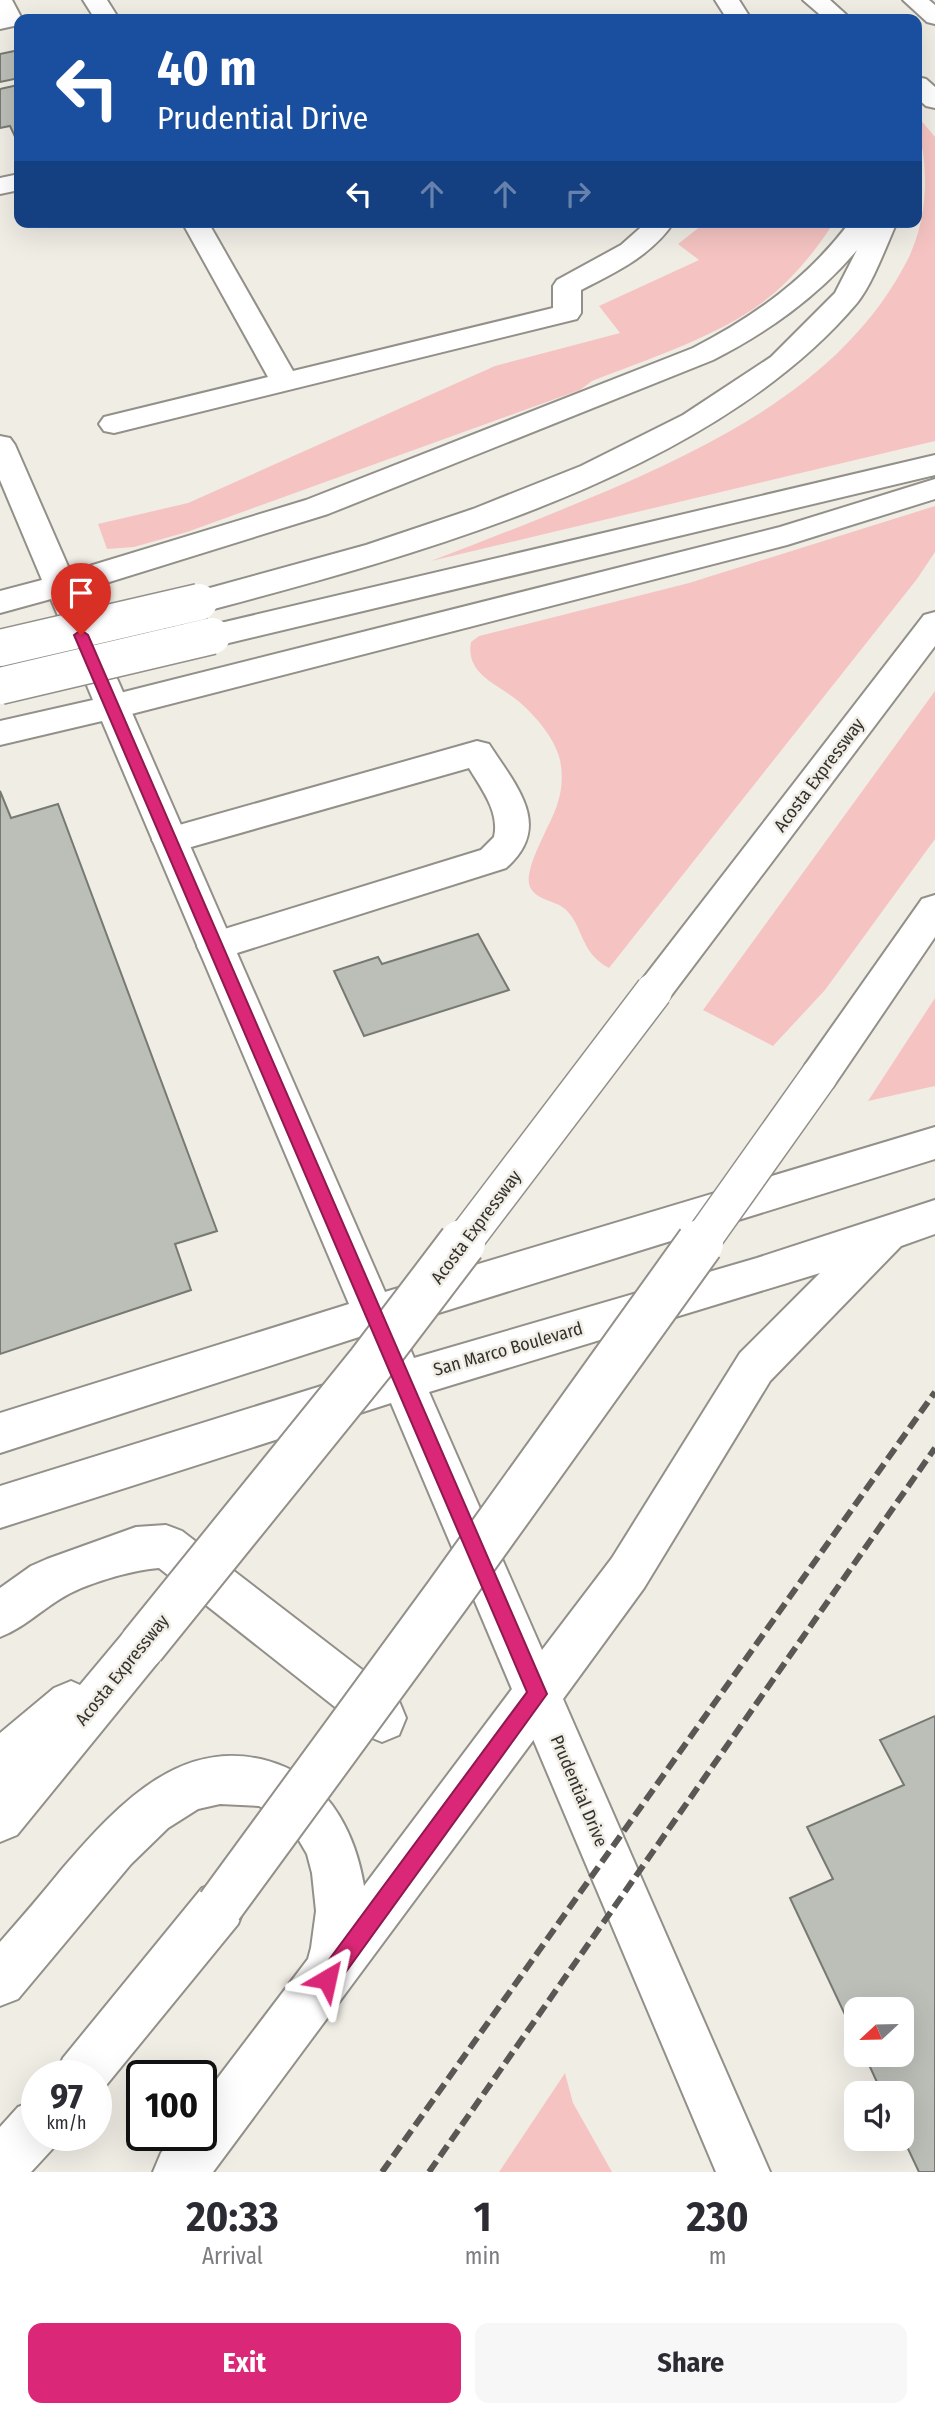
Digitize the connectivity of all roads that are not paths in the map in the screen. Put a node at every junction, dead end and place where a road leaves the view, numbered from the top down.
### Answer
1 (0, 0) edge
2 (804, 0) edge
3 (815, 0) edge
4 (915, 0) edge
5 (817, 14) edge
6 (833, 14) edge
7 (935, 17) edge
8 (0, 22) edge
9 (198, 228) edge
10 (657, 228) edge
11 (859, 228) edge
12 (882, 228) edge
13 (285, 382) junction
14 (114, 424) dead end
15 (2, 454) edge
16 (935, 465) edge
17 (935, 489) edge
18 (61, 586) junction
19 (0, 602) edge
20 (935, 623) edge
21 (0, 648) edge
22 (0, 686) edge
23 (112, 707) junction
24 (0, 733) edge
25 (170, 840) junction
26 (935, 909) edge
27 (215, 946) junction
28 (935, 1143) edge
29 (935, 1217) edge
30 (891, 1232) junction
31 (374, 1314) junction
32 (403, 1380) junction
33 (0, 1433) edge
34 (0, 1507) edge
35 (0, 1615) edge
36 (142, 1646) junction
37 (538, 1694) junction
38 (382, 1718) dead end
39 (0, 1764) edge
40 (0, 1818) edge
41 (220, 1906) junction
42 (327, 1979) junction
43 (0, 1980) edge
44 (94, 2060) edge
45 (107, 2060) edge
46 (21, 2144) edge
47 (39, 2151) edge
48 (0, 2167) edge
49 (24, 2172) edge
50 (180, 2172) edge
51 (743, 2172) edge

1 - 8 main road
2 - 5 main road
3 - 6 main road
4 - 7 main road
9 - 13 main road
10 - 13 main road
11 - 18 main road
12 - 21 main road, bridge
13 - 14 main road
15 - 18 main road, Prudential Drive
16 - 22 main road, bridge
17 - 23 main road
18 - 19 main road
18 - 23 main road, Prudential Drive
20 - 36 main road, Acosta Expressway, bridge
23 - 24 main road
23 - 25 main road, Prudential Drive
25 - 27 main road, Prudential Drive
25 - 27 main road
26 - 41 main road, bridge
27 - 31 main road, Prudential Drive
28 - 31 main road
29 - 30 main road, San Marco Boulevard
30 - 32 main road, San Marco Boulevard
30 - 37 main road
31 - 32 main road, Prudential Drive
31 - 33 main road
32 - 34 main road, San Marco Boulevard
32 - 37 main road, Prudential Drive
35 - 38 main road
36 - 39 main road
36 - 40 main road, Acosta Expressway
37 - 42 main road
37 - 51 main road, Prudential Drive
41 - 44 main road
41 - 45 main road
42 - 43 main road
42 - 50 main road
46 - 48 main road
47 - 49 main road

